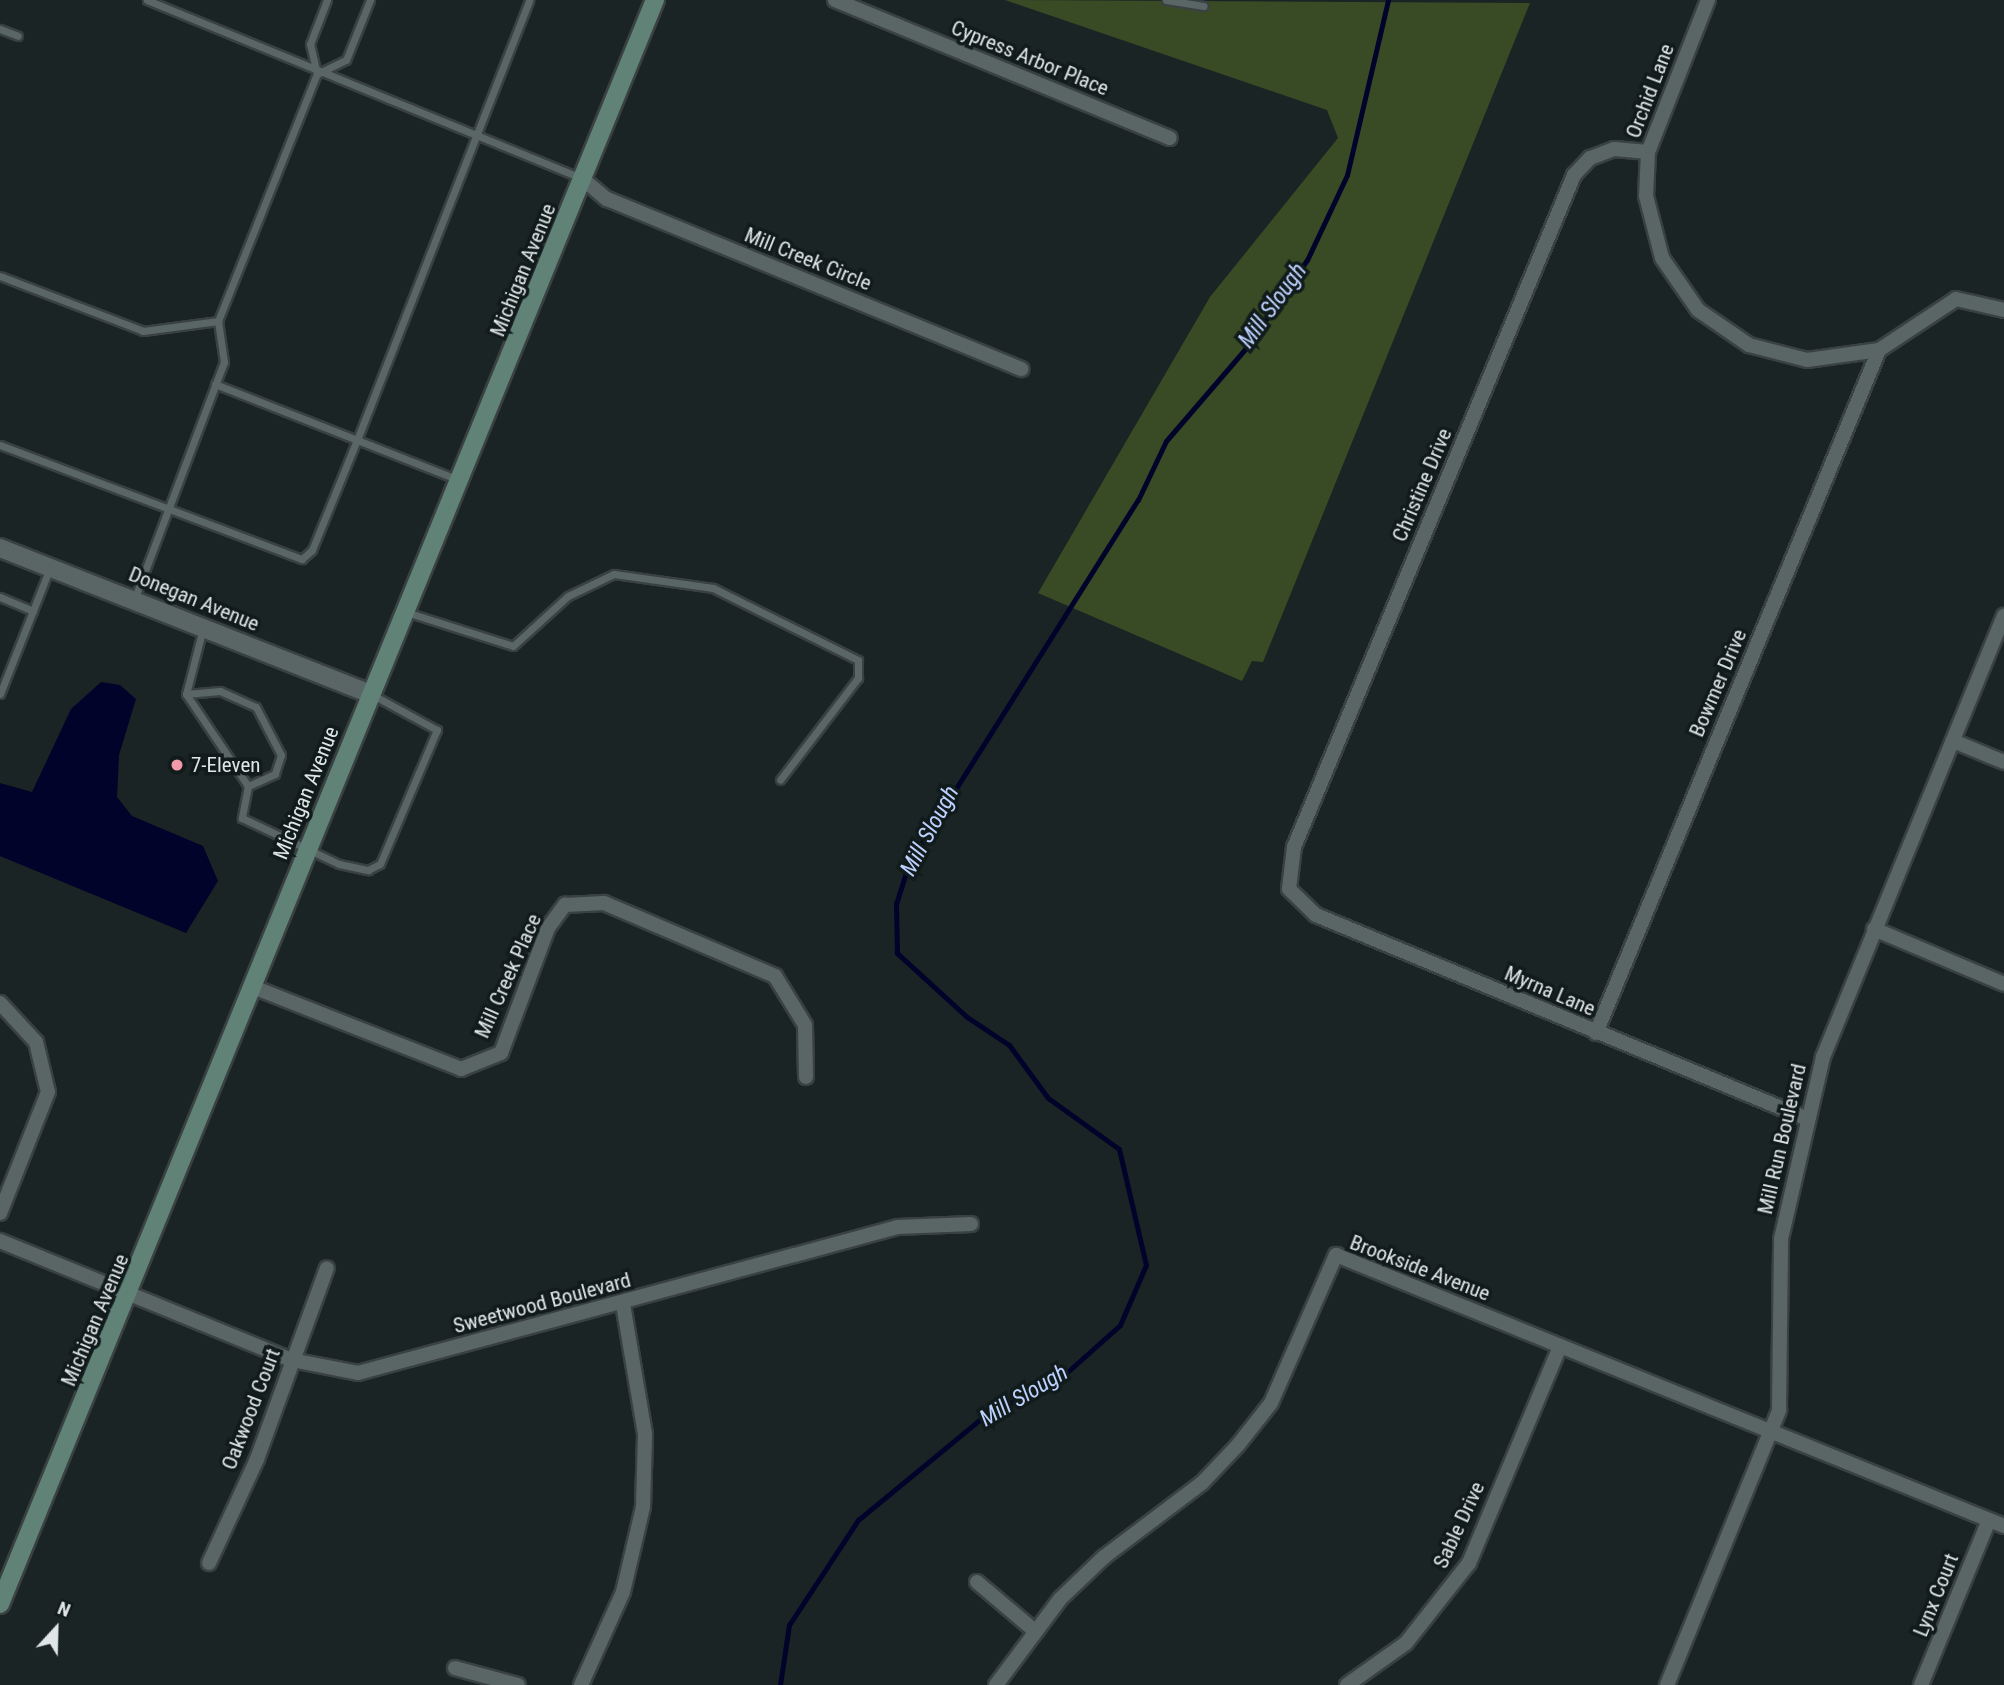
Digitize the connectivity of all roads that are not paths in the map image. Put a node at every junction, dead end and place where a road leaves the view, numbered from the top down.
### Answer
1 (147, 0) edge
2 (327, 0) edge
3 (370, 0) edge
4 (529, 0) edge
5 (655, 0) edge
6 (835, 0) edge
7 (1166, 0) edge
8 (1709, 0) edge
9 (160, 3) edge
10 (1204, 6) dead end
11 (0, 29) edge
12 (18, 36) dead end
13 (317, 74) junction
14 (475, 138) junction
15 (1170, 138) dead end
16 (1648, 152) junction
17 (584, 180) junction
18 (0, 276) edge
19 (2004, 310) edge
20 (218, 321) junction
21 (1879, 350) junction
22 (1022, 369) dead end
23 (215, 384) junction
24 (357, 440) junction
25 (0, 445) edge
26 (463, 482) junction
27 (167, 512) junction
28 (0, 548) edge
29 (50, 567) junction
30 (0, 597) edge
31 (134, 600) junction
32 (33, 611) junction
33 (406, 612) junction
34 (2004, 616) edge
35 (203, 627) junction
36 (0, 694) edge
37 (186, 694) junction
38 (370, 694) junction
39 (1952, 741) junction
40 (2004, 762) edge
41 (780, 780) dead end
42 (248, 786) junction
43 (307, 850) junction
44 (1289, 889) joint
45 (1874, 929) junction
46 (2004, 985) edge
47 (253, 987) junction
48 (0, 1003) edge
49 (1596, 1033) junction
50 (806, 1077) dead end
51 (1805, 1118) junction
52 (0, 1213) edge
53 (971, 1224) dead end
54 (0, 1241) edge
55 (327, 1268) dead end
56 (132, 1292) junction
57 (624, 1304) junction
58 (1560, 1346) junction
59 (292, 1360) junction
60 (1771, 1430) junction
61 (1989, 1520) junction
62 (2004, 1526) edge
63 (209, 1563) dead end
64 (977, 1582) dead end
65 (0, 1604) edge
66 (1035, 1631) junction
67 (455, 1668) dead end
68 (518, 1685) edge
69 (581, 1685) edge
70 (996, 1685) edge
71 (1347, 1685) edge
72 (1667, 1685) edge
73 (1921, 1685) edge

1 - 9 lane
2 - 13 lane
3 - 13 lane
4 - 14 lane
5 - 17 main road, Michigan Avenue
6 - 15 street, Cypress Arbor Place
7 - 10 lane
8 - 16 street, Orchid Lane
9 - 13 lane
11 - 12 lane
13 - 14 lane
13 - 20 lane
14 - 17 lane
14 - 24 lane
16 - 21 street, Orchid Lane
16 - 44 street, Christine Drive
17 - 22 street, Mill Creek Circle
17 - 26 main road, Michigan Avenue
18 - 20 lane
19 - 21 street, Orchid Lane
20 - 23 lane
21 - 49 street, Bowmer Drive
23 - 24 lane
23 - 27 lane
24 - 26 lane
24 - 27 lane
25 - 27 lane
26 - 33 main road, Michigan Avenue
27 - 31 lane
28 - 29 street, Donegan Avenue
29 - 31 street, Donegan Avenue
29 - 32 lane
30 - 32 lane
31 - 35 street, Donegan Avenue
32 - 36 lane
33 - 38 main road, Michigan Avenue
33 - 41 lane
34 - 39 street, Mill Run Boulevard
35 - 37 lane
35 - 38 street, Donegan Avenue
37 - 42 lane
37 - 42 lane
38 - 43 main road, Michigan Avenue
38 - 43 lane
39 - 40 street
39 - 45 street, Mill Run Boulevard
42 - 43 lane
43 - 47 main road, Michigan Avenue
44 - 49 street, Myrna Lane
45 - 46 street
45 - 51 street, Mill Run Boulevard
47 - 50 street, Mill Creek Place
47 - 56 main road, Michigan Avenue
48 - 52 street
49 - 51 street, Myrna Lane
51 - 60 street, Mill Run Boulevard
53 - 57 street, Sweetwood Boulevard
54 - 56 street, Sweetwood Boulevard
55 - 59 street, Oakwood Court
56 - 59 street, Sweetwood Boulevard
56 - 65 main road, Michigan Avenue
57 - 59 street, Sweetwood Boulevard
57 - 69 street
58 - 60 street, Brookside Avenue
58 - 66 street, Brookside Avenue
58 - 71 street, Sable Drive
59 - 63 street, Oakwood Court
60 - 61 street, Brookside Avenue
60 - 72 street, Mill Run Boulevard
61 - 62 street, Brookside Avenue
61 - 73 street, Lynx Court
64 - 66 street
66 - 70 street, Brookside Avenue
67 - 68 street

